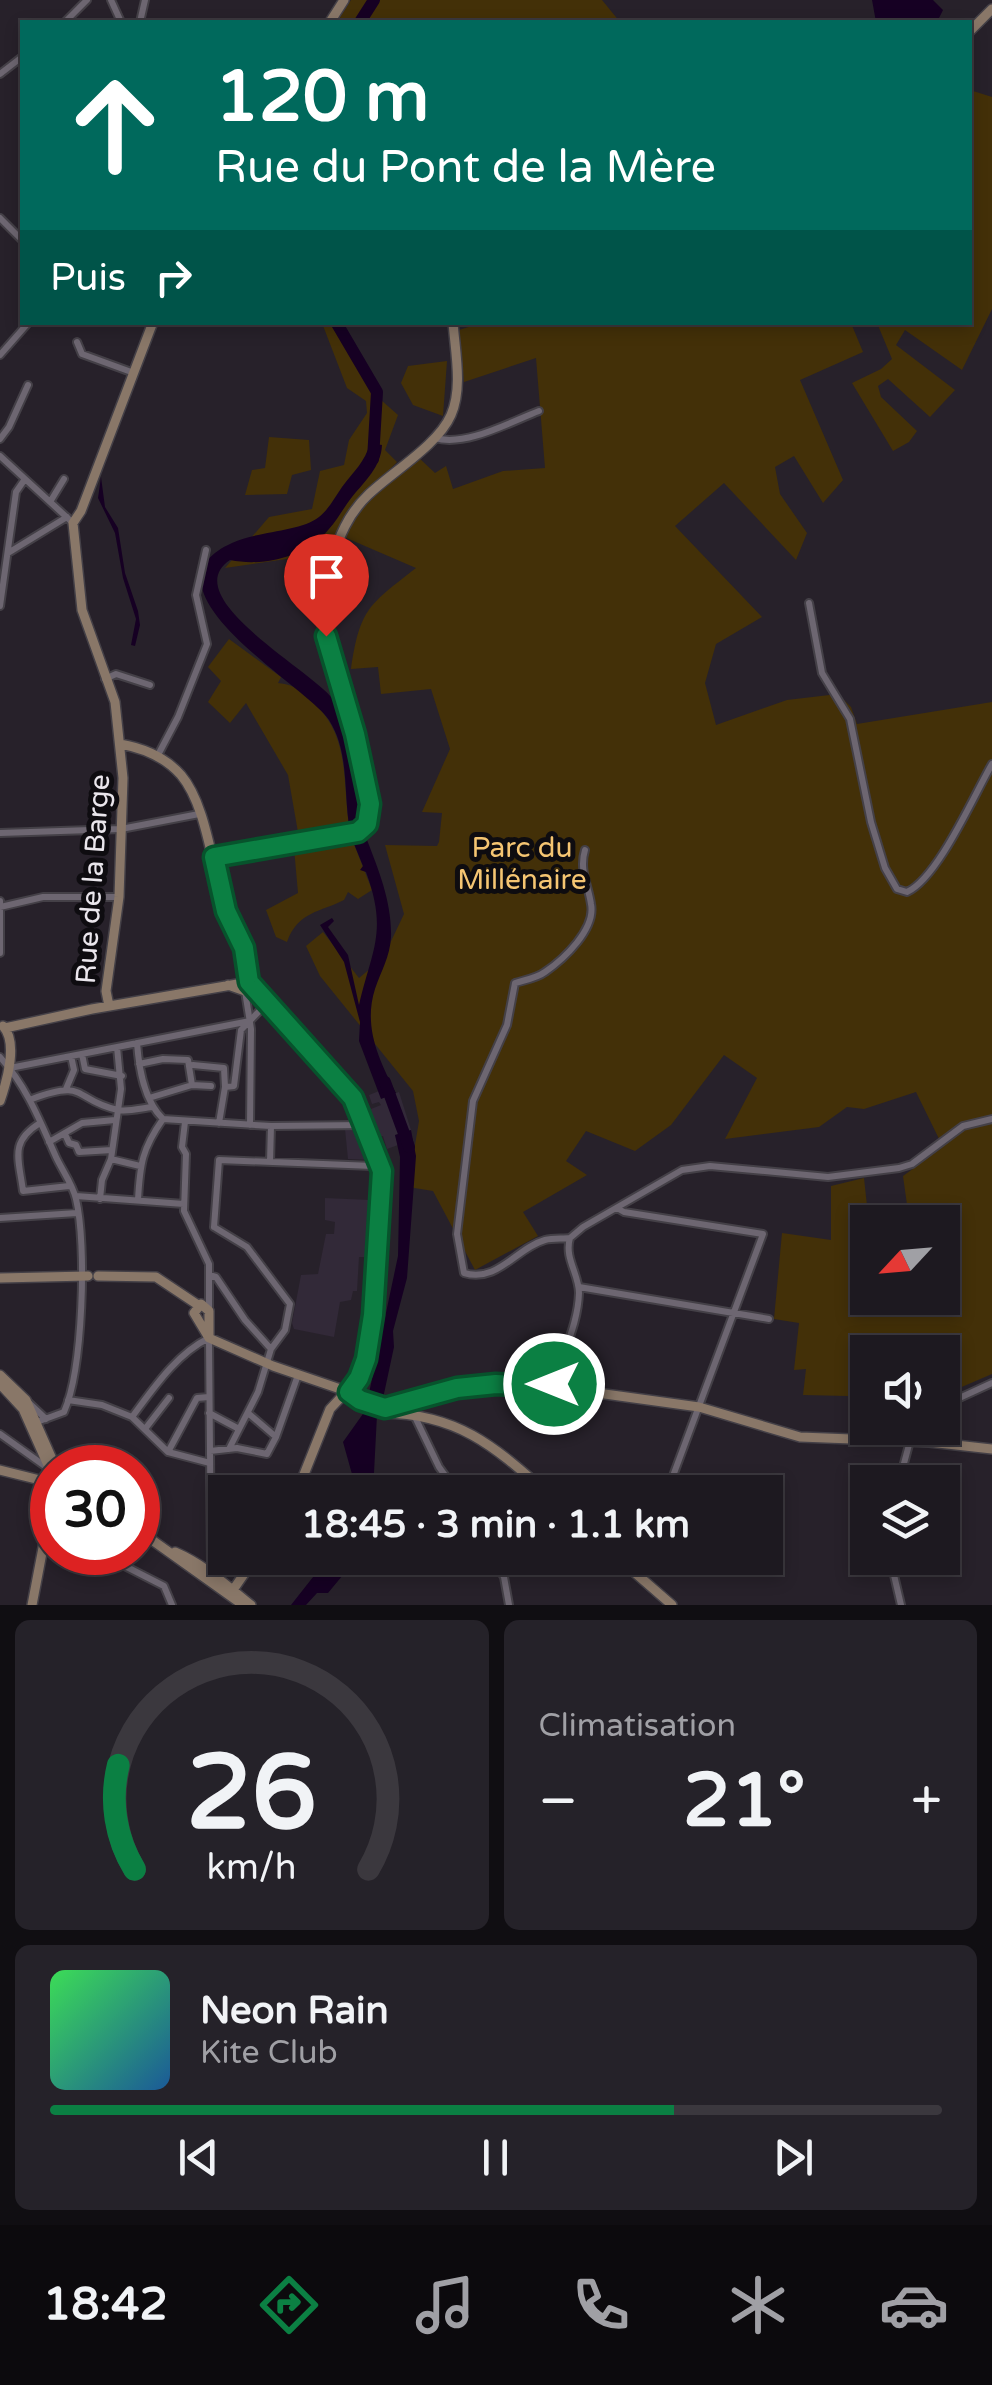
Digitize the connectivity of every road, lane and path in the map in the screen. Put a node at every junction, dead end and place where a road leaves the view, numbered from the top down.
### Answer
1 (86, 0) edge
2 (992, 9) edge
3 (67, 20) edge
4 (972, 29) edge
5 (20, 59) edge
6 (0, 74) edge
7 (0, 218) edge
8 (20, 238) edge
9 (26, 325) edge
10 (152, 325) edge
11 (453, 325) edge
12 (77, 342) dead end
13 (0, 355) edge
14 (134, 373) junction
15 (28, 386) dead end
16 (539, 410) dead end
17 (434, 437) junction
18 (0, 439) edge
19 (0, 456) edge
20 (64, 479) dead end
21 (25, 480) junction
22 (50, 502) junction
23 (70, 520) junction
24 (206, 550) dead end
25 (8, 553) junction
26 (809, 603) dead end
27 (0, 606) edge
28 (105, 678) junction
29 (150, 685) dead end
30 (120, 744) junction
31 (158, 755) junction
32 (992, 764) edge
33 (199, 814) junction
34 (121, 829) junction
35 (0, 832) edge
36 (585, 850) dead end
37 (214, 857) junction
38 (119, 896) junction
39 (0, 905) edge
40 (0, 953) edge
41 (246, 990) junction
42 (269, 1003) junction
43 (108, 1006) junction
44 (250, 1021) junction
45 (4, 1041) edge
46 (137, 1043) junction
47 (117, 1047) junction
48 (82, 1054) junction
49 (71, 1056) junction
50 (139, 1064) junction
51 (193, 1066) dead end
52 (10, 1068) junction
53 (122, 1076) junction
54 (192, 1086) junction
55 (211, 1086) dead end
56 (224, 1087) junction
57 (66, 1089) junction
58 (32, 1099) junction
59 (0, 1101) edge
60 (151, 1102) junction
61 (117, 1110) junction
62 (163, 1119) junction
63 (992, 1119) edge
64 (115, 1120) junction
65 (186, 1122) junction
66 (40, 1123) junction
67 (218, 1123) junction
68 (250, 1125) junction
69 (364, 1125) junction
70 (270, 1126) junction
71 (66, 1134) junction
72 (49, 1142) junction
73 (111, 1154) junction
74 (270, 1162) junction
75 (379, 1163) junction
76 (140, 1166) junction
77 (70, 1186) junction
78 (76, 1196) junction
79 (100, 1199) junction
80 (138, 1200) junction
81 (184, 1204) junction
82 (616, 1207) junction
83 (77, 1213) junction
84 (0, 1218) edge
85 (214, 1227) junction
86 (197, 1236) junction
87 (570, 1238) junction
88 (210, 1275) junction
89 (89, 1276) junction
90 (0, 1278) edge
91 (579, 1287) junction
92 (201, 1310) junction
93 (734, 1314) junction
94 (769, 1319) dead end
95 (209, 1338) junction
96 (271, 1349) junction
97 (267, 1362) junction
98 (0, 1375) edge
99 (298, 1375) junction
100 (992, 1383) edge
101 (0, 1384) edge
102 (554, 1387) junction
103 (346, 1394) junction
104 (209, 1396) junction
105 (425, 1396) junction
106 (169, 1398) dead end
107 (960, 1398) edge
108 (68, 1400) junction
109 (699, 1406) junction
110 (384, 1410) junction
111 (248, 1412) junction
112 (209, 1413) junction
113 (414, 1414) junction
114 (132, 1418) junction
115 (38, 1422) junction
116 (145, 1429) junction
117 (240, 1430) junction
118 (0, 1434) edge
119 (276, 1437) junction
120 (850, 1439) edge
121 (44, 1445) edge
122 (945, 1445) edge
123 (229, 1449) junction
124 (992, 1449) edge
125 (210, 1451) junction
126 (168, 1452) junction
127 (30, 1457) edge
128 (210, 1463) junction
129 (0, 1470) edge
130 (304, 1475) edge
131 (444, 1475) edge
132 (527, 1475) edge
133 (673, 1475) edge
134 (30, 1476) edge
135 (160, 1545) edge
136 (204, 1572) junction
137 (38, 1575) edge
138 (145, 1575) edge
139 (248, 1575) edge
140 (503, 1575) edge
141 (637, 1575) edge
142 (894, 1575) edge
143 (238, 1601) edge
144 (32, 1605) edge
145 (172, 1605) edge
146 (510, 1605) edge
147 (672, 1605) edge
148 (901, 1605) edge

1 - 3 street
2 - 4 main road
5 - 6 street
7 - 8 street
9 - 13 street
10 - 14 main road
11 - 17 main road
12 - 14 street
14 - 23 main road
15 - 18 street
16 - 17 street
17 - 37 main road
19 - 21 street
20 - 22 street
21 - 22 street
21 - 25 street
22 - 23 street
23 - 25 street
23 - 28 main road, Rue de la Barge
24 - 31 street
25 - 27 street
26 - 32 street
28 - 29 street
28 - 30 main road, Rue de la Barge
30 - 31 main road
30 - 34 main road, Rue de la Barge
31 - 33 main road
33 - 34 street
33 - 37 main road
34 - 35 street
34 - 38 main road, Rue de la Barge
36 - 87 street
37 - 41 main road
38 - 39 street
38 - 43 main road, Rue de la Barge
39 - 40 street
41 - 42 main road
41 - 43 main road
41 - 44 street
42 - 44 street
42 - 69 main road
43 - 45 main road
44 - 46 street
44 - 56 street
44 - 68 street
45 - 52 main road
46 - 47 street
46 - 50 street
47 - 48 street
47 - 53 street
48 - 49 street
48 - 53 street
49 - 52 street
49 - 57 street
50 - 54 street
50 - 60 street
51 - 56 street
52 - 58 street
52 - 59 main road
53 - 61 street
54 - 55 street
54 - 60 street
56 - 67 street
57 - 58 street
57 - 61 street
58 - 66 street
60 - 61 street
60 - 62 street
61 - 64 street
62 - 65 street
62 - 76 street
63 - 82 street
64 - 71 street
64 - 73 street
65 - 67 street
65 - 81 street
66 - 72 street
66 - 77 street
67 - 68 street
68 - 70 street
69 - 70 street
69 - 75 main road
70 - 74 street
71 - 72 street
71 - 73 street
72 - 77 street
73 - 76 street
73 - 79 street
74 - 75 street
74 - 85 street
75 - 103 main road
76 - 80 street
77 - 78 street
78 - 79 street
78 - 83 street
79 - 80 street
80 - 81 street
81 - 86 street
82 - 87 street
82 - 93 street
83 - 84 street
83 - 89 street
85 - 86 street
85 - 96 street
86 - 88 street
87 - 91 street
88 - 92 street
88 - 96 street
89 - 90 main road
89 - 92 main road
89 - 108 street
91 - 93 street
91 - 102 street
92 - 95 main road
93 - 94 street
93 - 109 street
95 - 97 main road
95 - 104 street
95 - 114 street
96 - 97 street
97 - 99 main road
97 - 111 street
98 - 115 main road
99 - 103 main road
99 - 119 street
100 - 107 street
101 - 115 main road
102 - 105 main road
102 - 109 main road
103 - 110 main road
103 - 130 main road
104 - 112 street
104 - 126 street
105 - 110 main road
105 - 113 main road
106 - 116 street
108 - 114 street
108 - 115 street
109 - 120 main road
109 - 133 street
110 - 113 main road
111 - 117 street
111 - 119 street
112 - 117 street
112 - 125 street
113 - 131 street
113 - 132 main road
114 - 116 street
115 - 121 main road
116 - 126 street
117 - 123 street
118 - 127 street
119 - 123 street
122 - 124 main road
123 - 125 street
125 - 128 street
126 - 128 street
128 - 136 street
129 - 134 main road
135 - 136 main road
136 - 143 main road
137 - 144 main road
138 - 145 street
139 - 143 main road
140 - 146 street
141 - 147 main road
142 - 148 street

